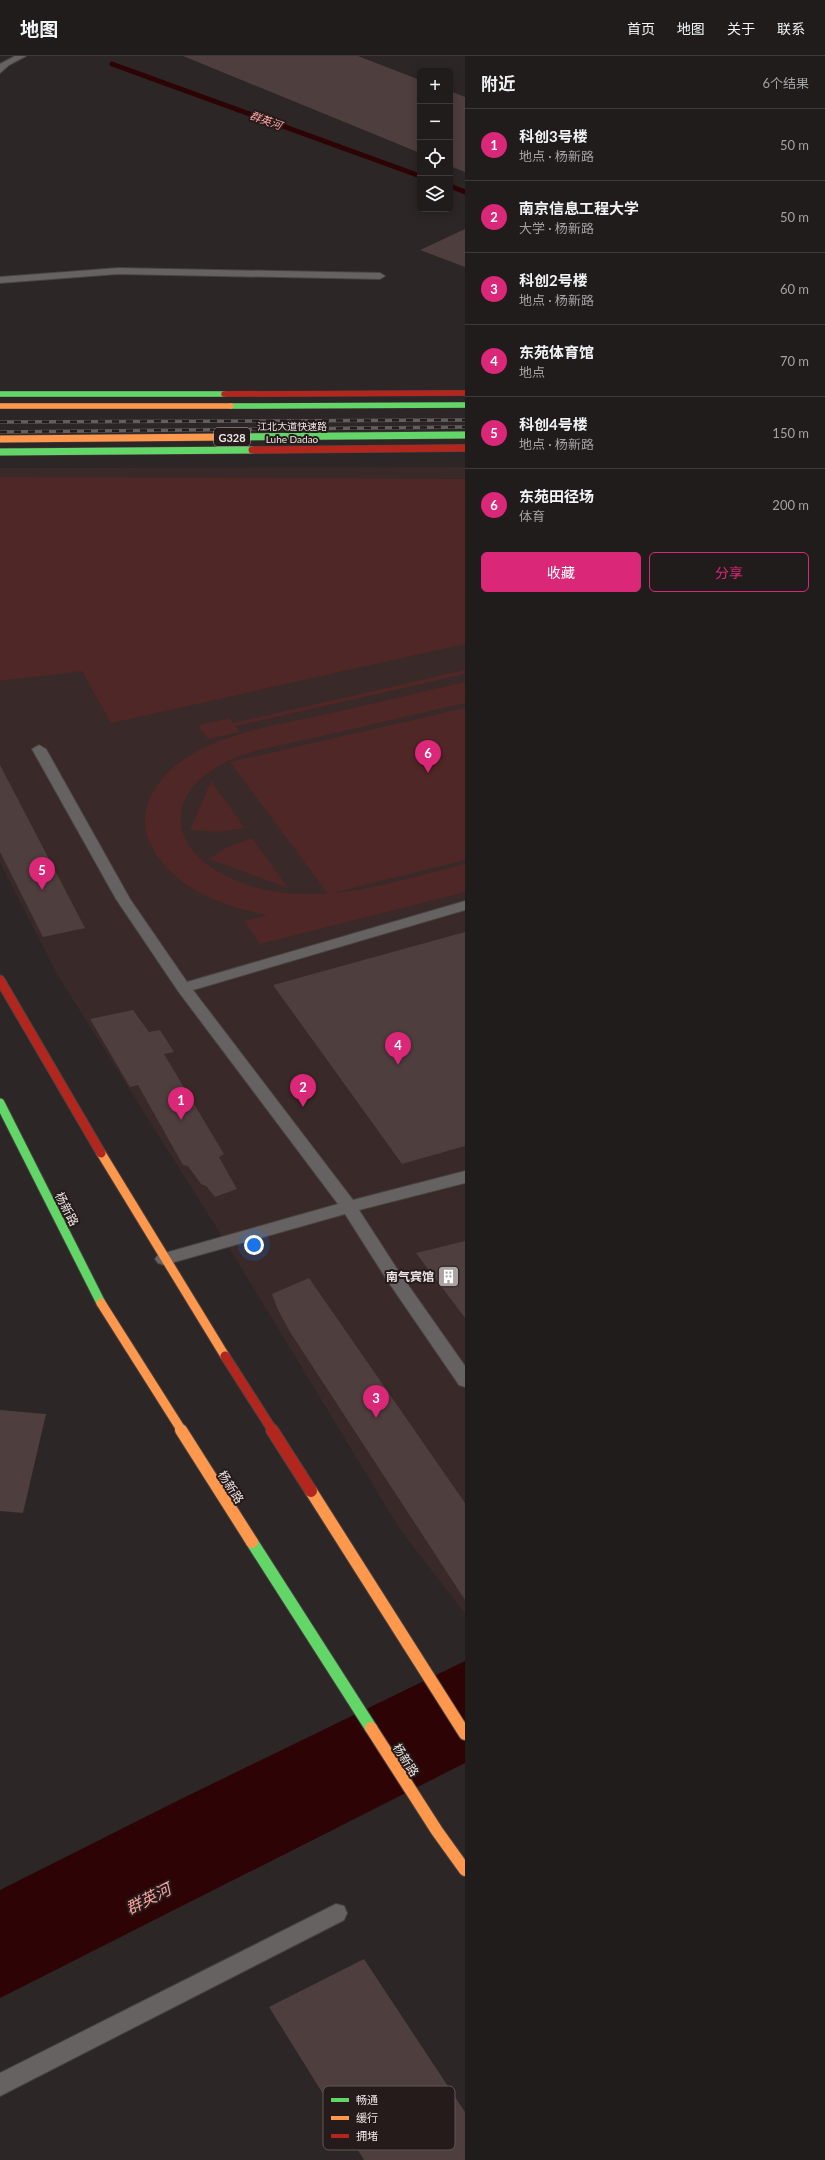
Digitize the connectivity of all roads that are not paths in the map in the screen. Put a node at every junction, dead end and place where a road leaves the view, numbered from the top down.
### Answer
1 (22, 56) edge
2 (0, 70) edge
3 (380, 276) dead end
4 (0, 280) edge
5 (465, 393) edge
6 (0, 394) edge
7 (465, 405) edge
8 (0, 406) edge
9 (465, 435) edge
10 (0, 439) edge
11 (465, 448) edge
12 (0, 452) edge
13 (39, 749) dead end
14 (465, 905) edge
15 (0, 980) edge
16 (183, 988) junction
17 (0, 1103) edge
18 (465, 1177) edge
19 (349, 1208) junction
20 (164, 1259) junction
21 (465, 1380) edge
22 (465, 1734) edge
23 (465, 1870) edge
24 (336, 1913) dead end
25 (0, 2085) edge

1 - 2 lane
3 - 4 lane
5 - 6 main road
7 - 8 main road, 江北大道快速路
9 - 10 main road, 江北大道快速路 / G328
11 - 12 main road, Luhe Dadao / G328
13 - 16 lane
14 - 16 lane
15 - 20 main road
16 - 19 lane
17 - 23 main road, 杨新路
18 - 19 lane
19 - 20 lane
19 - 21 lane
20 - 22 main road
24 - 25 lane

